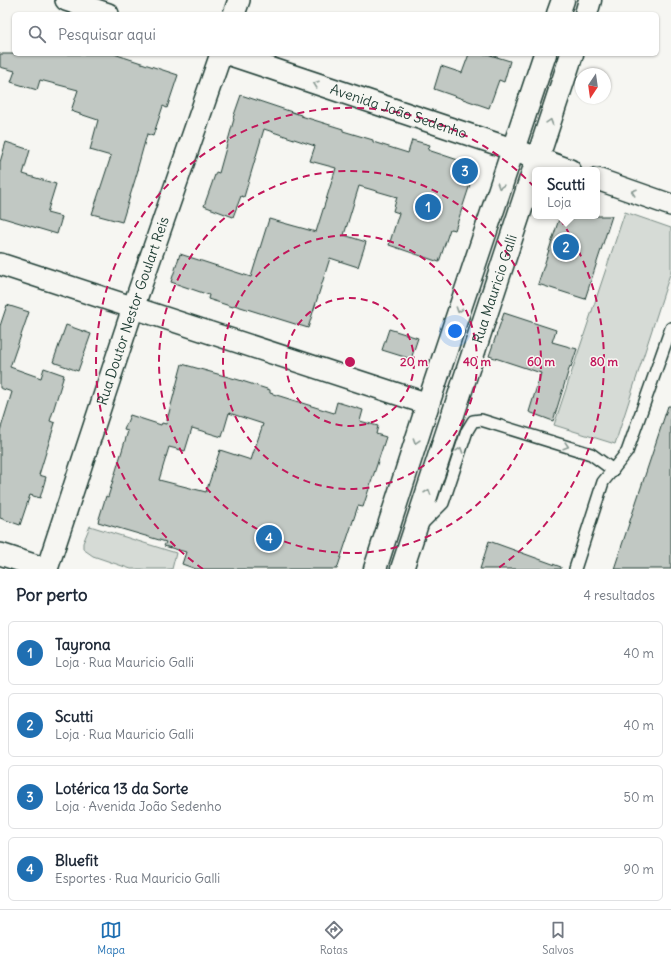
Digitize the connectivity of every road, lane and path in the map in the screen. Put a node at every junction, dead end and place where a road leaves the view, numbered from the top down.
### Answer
1 (66, 0) edge
2 (239, 0) edge
3 (563, 0) edge
4 (590, 0) edge
5 (102, 12) edge
6 (235, 12) edge
7 (559, 12) edge
8 (587, 12) edge
9 (220, 56) edge
10 (234, 56) edge
11 (544, 56) edge
12 (571, 56) edge
13 (512, 149) junction
14 (538, 159) junction
15 (535, 167) edge
16 (561, 167) edge
17 (532, 177) edge
18 (600, 180) edge
19 (671, 205) edge
20 (0, 264) edge
21 (133, 308) junction
22 (671, 328) edge
23 (428, 404) junction
24 (613, 470) junction
25 (415, 531) junction
26 (0, 554) edge
27 (46, 569) edge
28 (375, 569) edge
29 (402, 569) edge
30 (575, 569) edge

1 - 5 street
2 - 6 street
3 - 7 main road
4 - 8 main road
9 - 21 street, Rua Doutor Nestor Goulart Reis
13 -> 10 street, Avenida João Sedenho
11 - 13 main road, Rua Mauricio Galli
14 -> 12 main road, Rua Mauricio Galli
13 - 14 street, Avenida João Sedenho
13 -> 23 main road, Rua Mauricio Galli
15 -> 14 main road, Rua Mauricio Galli
14 - 16 street, Avenida João Sedenho
25 -> 17 main road, Rua Mauricio Galli
19 -> 18 street
20 - 21 street
21 - 23 street
21 - 27 street, Rua Doutor Nestor Goulart Reis
22 - 24 lane
23 -> 28 main road, Rua Mauricio Galli
25 -> 24 lane
24 - 30 lane
25 - 29 main road, Rua Mauricio Galli
26 - 27 street

